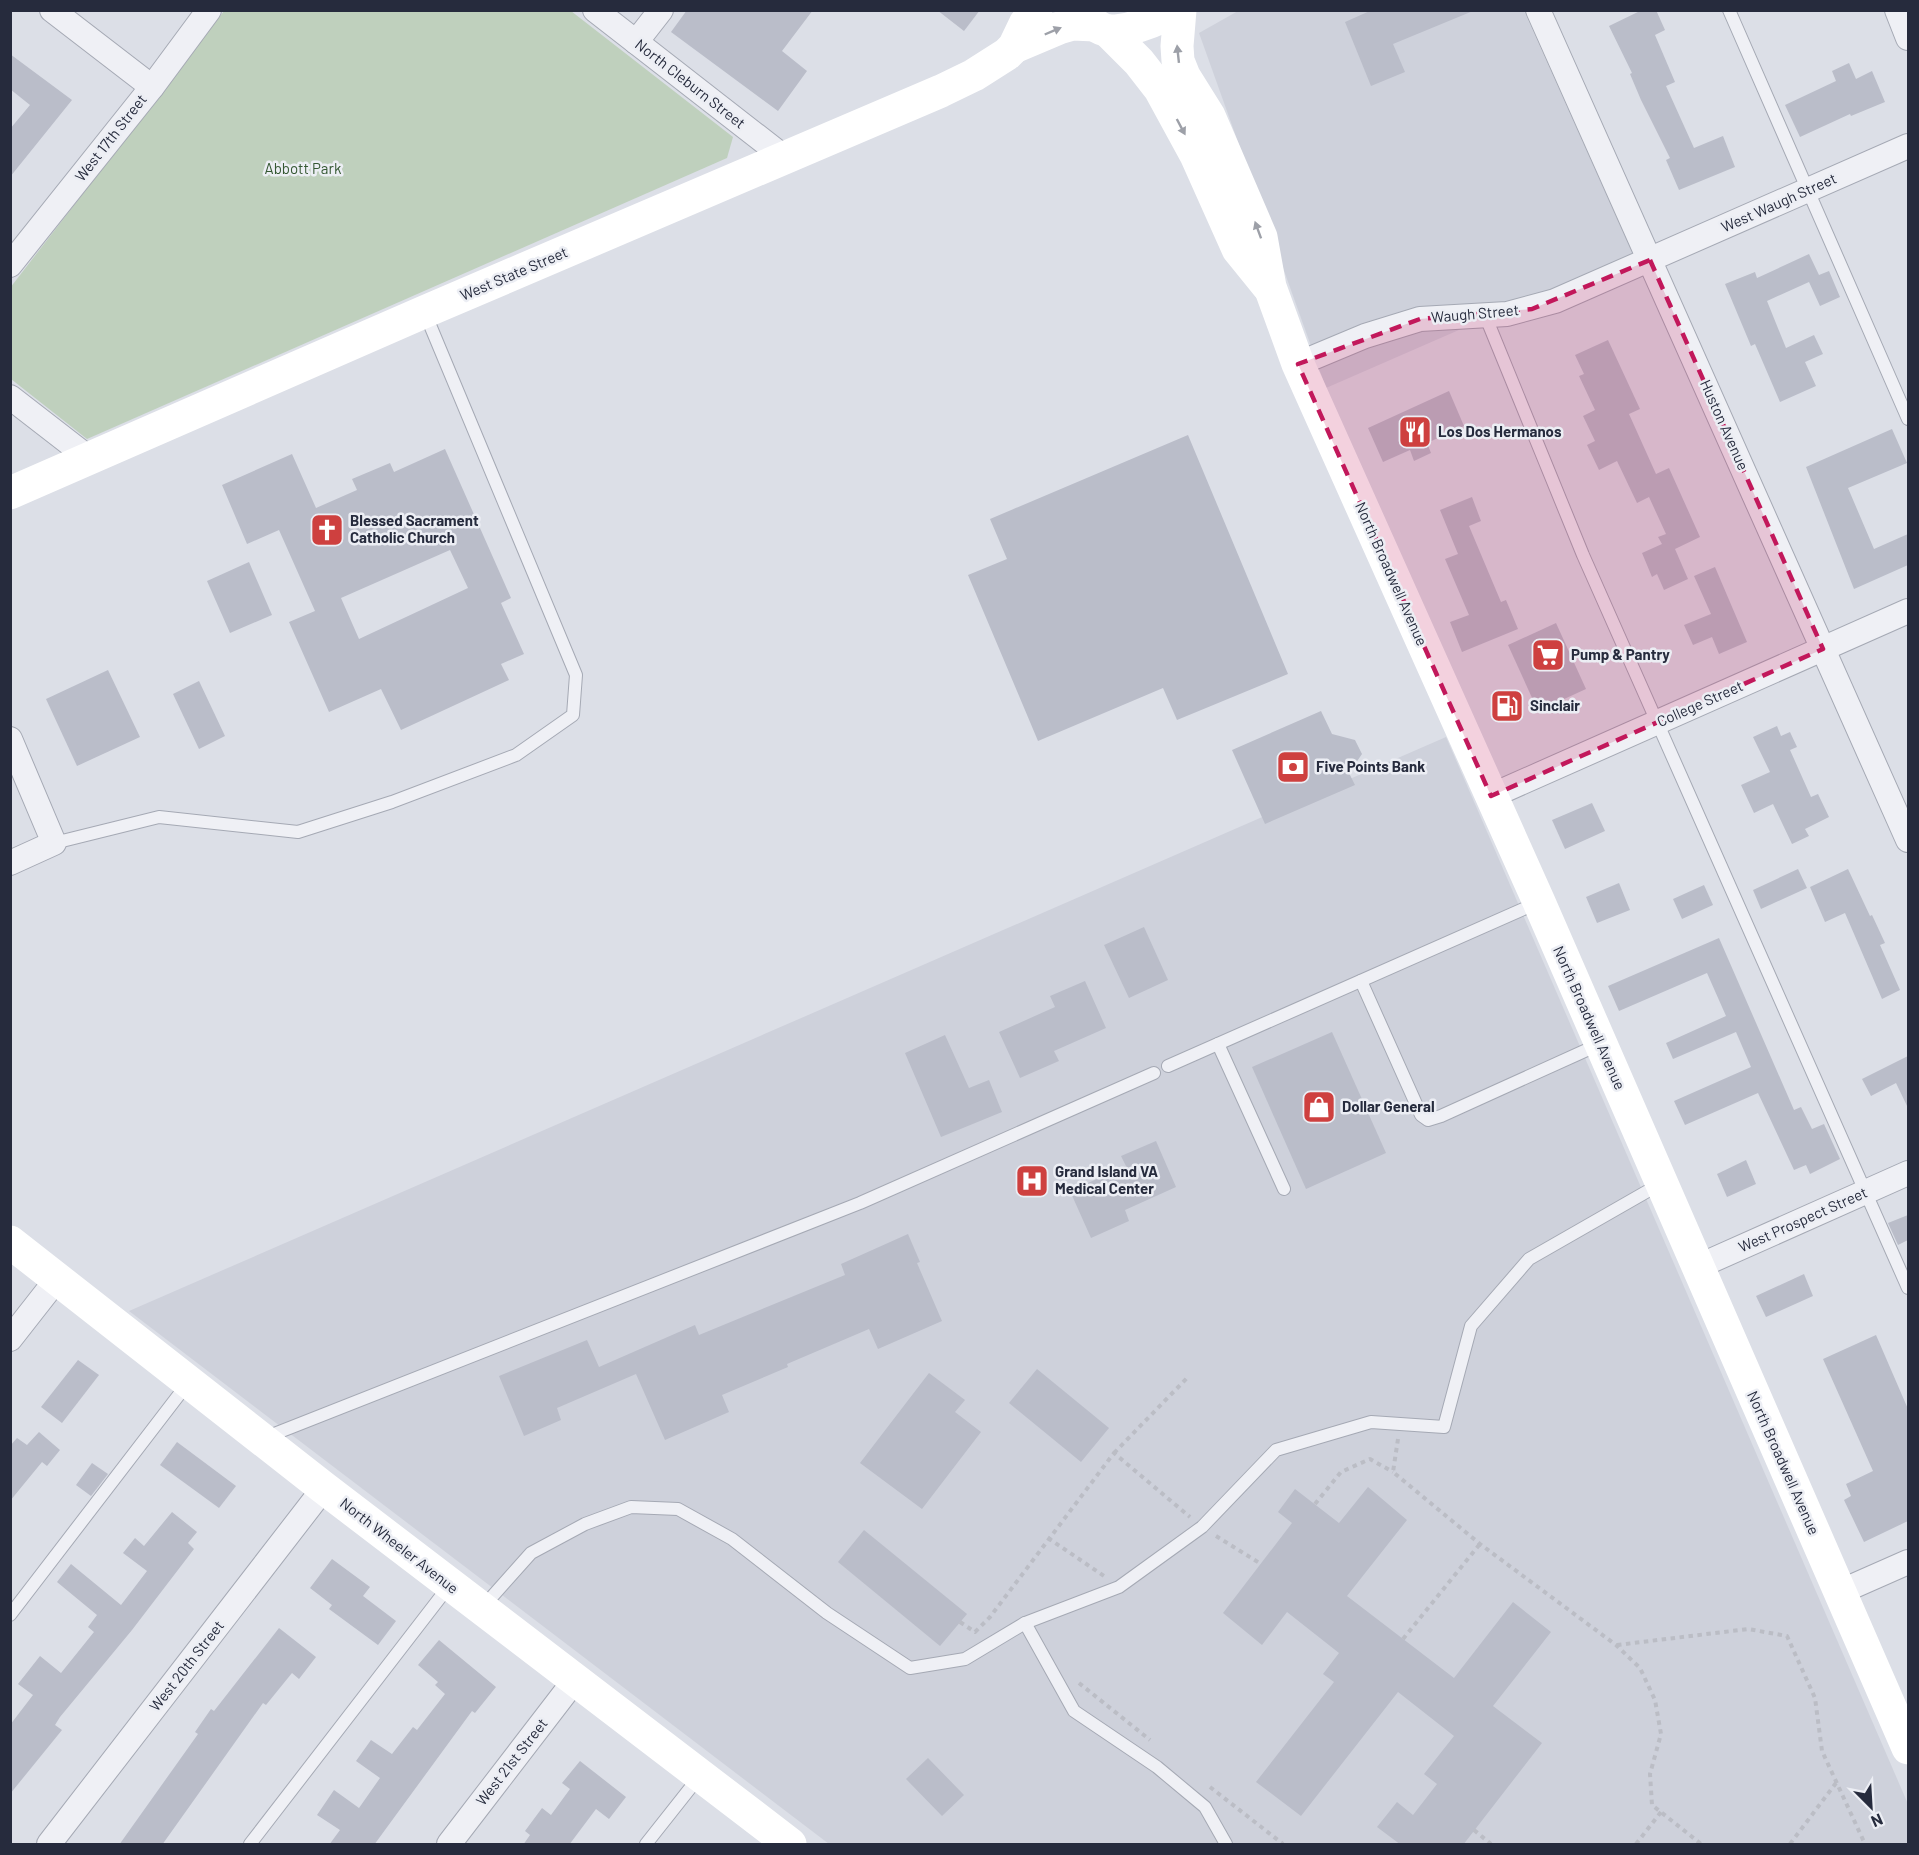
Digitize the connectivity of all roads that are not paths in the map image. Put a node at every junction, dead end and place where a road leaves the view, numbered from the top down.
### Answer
1 (52, 10) edge
2 (209, 10) edge
3 (596, 10) edge
4 (661, 10) edge
5 (1036, 10) edge
6 (1172, 10) edge
7 (1180, 10) edge
8 (1538, 10) edge
9 (1729, 10) edge
10 (1897, 10) edge
11 (1094, 22) edge
12 (1908, 38) edge
13 (636, 42) junction
14 (1014, 47) junction
15 (152, 87) junction
16 (1908, 146) edge
17 (785, 158) junction
18 (1809, 190) junction
19 (1650, 260) junction
20 (10, 265) edge
21 (1269, 287) junction
22 (424, 312) junction
23 (1485, 315) junction
24 (1299, 364) junction
25 (10, 397) edge
26 (1908, 419) edge
27 (90, 459) junction
28 (10, 493) edge
29 (1908, 612) edge
30 (1823, 649) junction
31 (1659, 722) junction
32 (10, 739) edge
33 (1491, 796) junction
34 (1908, 840) edge
35 (54, 843) junction
36 (10, 863) edge
37 (1539, 902) junction
38 (1361, 981) junction
39 (1218, 1044) junction
40 (1600, 1044) junction
41 (1168, 1066) dead end
42 (1154, 1073) dead end
43 (1908, 1173) edge
44 (1661, 1183) junction
45 (1284, 1189) dead end
46 (1865, 1192) junction
47 (10, 1242) edge
48 (1697, 1267) junction
49 (57, 1278) junction
50 (1908, 1288) edge
51 (10, 1339) edge
52 (189, 1382) junction
53 (261, 1439) junction
54 (324, 1488) junction
55 (1908, 1562) edge
56 (449, 1585) junction
57 (1840, 1592) junction
58 (482, 1609) junction
59 (10, 1615) edge
60 (1025, 1623) junction
61 (575, 1680) junction
62 (1908, 1743) edge
63 (701, 1775) junction
64 (49, 1845) edge
65 (250, 1845) edge
66 (449, 1845) edge
67 (646, 1845) edge
68 (790, 1845) edge
69 (1226, 1845) edge

1 - 15 street
2 - 15 street, West 17th Street
3 - 13 street, North Cleburn Street
4 - 13 street
5 - 14 main road, West State Street
6 - 11 main road, West State Street
21 -> 7 main road, North Broadwell Avenue
8 - 19 street, Huston Avenue
9 - 18 lane
10 - 12 street
14 -> 11 main road, West State Street
11 -> 21 main road, North Broadwell Avenue
13 - 17 street, North Cleburn Street
14 - 17 main road, West State Street
15 - 20 street, West 17th Street
16 - 18 street, West Waugh Street
17 - 22 main road, West State Street
18 - 19 street, West Waugh Street
18 - 26 lane
19 - 23 street, Waugh Street
19 - 30 street, Huston Avenue
21 - 24 main road, North Broadwell Avenue
22 - 27 main road, West State Street
22 - 35 lane
23 - 24 street, Waugh Street
23 - 31 lane
24 - 33 main road, North Broadwell Avenue
25 - 27 street
27 - 28 main road, West State Street
29 - 30 street, College Street
30 - 31 street, College Street
30 - 34 street, Huston Avenue
31 - 33 street, College Street
31 - 46 lane
32 - 35 street
33 - 37 main road, North Broadwell Avenue
35 - 36 street
37 - 38 lane
37 - 40 main road, North Broadwell Avenue
38 - 39 lane
38 - 40 lane
39 - 41 lane
39 - 45 lane
40 - 44 main road, North Broadwell Avenue
42 - 53 lane
43 - 46 street, West Prospect Street
44 - 48 main road, North Broadwell Avenue
44 - 60 lane
46 - 48 street, West Prospect Street
46 - 50 lane
47 - 49 main road, North Wheeler Avenue
48 - 57 main road, North Broadwell Avenue
49 - 51 street
49 - 52 main road, North Wheeler Avenue
52 - 53 main road, North Wheeler Avenue
52 - 59 lane
53 - 54 main road, North Wheeler Avenue
54 - 56 main road, North Wheeler Avenue
54 - 64 street, West 20th Street
55 - 57 street
56 - 58 main road, North Wheeler Avenue
56 - 65 lane
57 - 62 main road, North Broadwell Avenue
58 - 60 lane
58 - 61 main road, North Wheeler Avenue
60 - 69 lane
61 - 63 main road, North Wheeler Avenue
61 - 66 street, West 21st Street
63 - 67 lane
63 - 68 main road, North Wheeler Avenue

